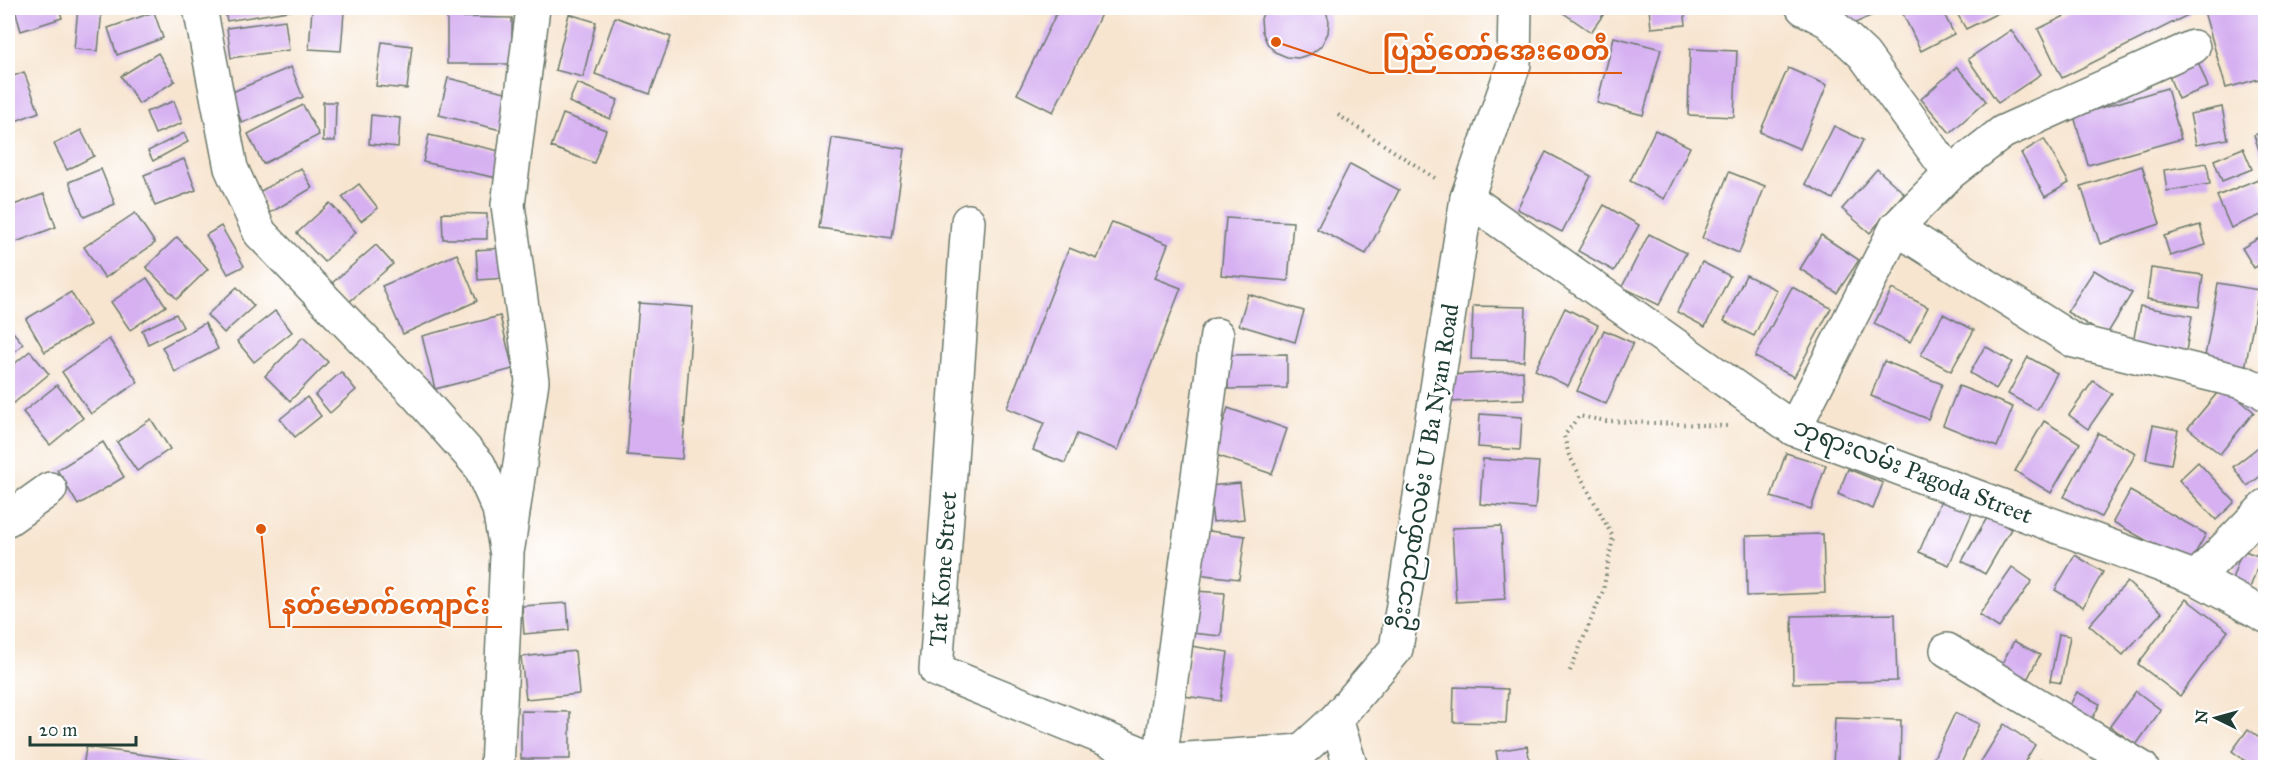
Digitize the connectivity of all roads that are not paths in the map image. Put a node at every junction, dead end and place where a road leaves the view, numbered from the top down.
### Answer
1 (200, 8) edge
2 (533, 8) edge
3 (1515, 8) edge
4 (1803, 8) edge
5 (2193, 47) dead end
6 (1950, 173) junction
7 (1467, 198) junction
8 (968, 221) dead end
9 (1896, 228) junction
10 (1217, 335) dead end
11 (2265, 394) edge
12 (1794, 429) junction
13 (50, 489) dead end
14 (2265, 506) edge
15 (8, 519) edge
16 (507, 555) junction
17 (2196, 578) junction
18 (2265, 616) edge
19 (1947, 650) dead end
20 (1336, 719) junction
21 (1161, 766) edge
22 (497, 768) edge
23 (1351, 768) edge
24 (2142, 768) edge

1 - 16 street
2 - 16 street
3 - 7 street, ဦးဘဉာဏ်လမ်း U Ba Nyan Road
4 - 6 street
5 - 6 street
6 - 9 street
7 - 12 street, ဘုရားလမ်း Pagoda Street
7 - 20 street, ဦးဘဉာဏ်လမ်း U Ba Nyan Road
8 - 21 street, Tat Kone Street
9 - 11 street
9 - 12 street
10 - 21 street
12 - 17 street, ဘုရားလမ်း Pagoda Street
13 - 15 street
14 - 17 street
16 - 22 street
17 - 18 street, ဘုရားလမ်း Pagoda Street
19 - 24 street
20 - 21 street, ဦးဘဉာဏ်လမ်း U Ba Nyan Road
20 - 23 street

